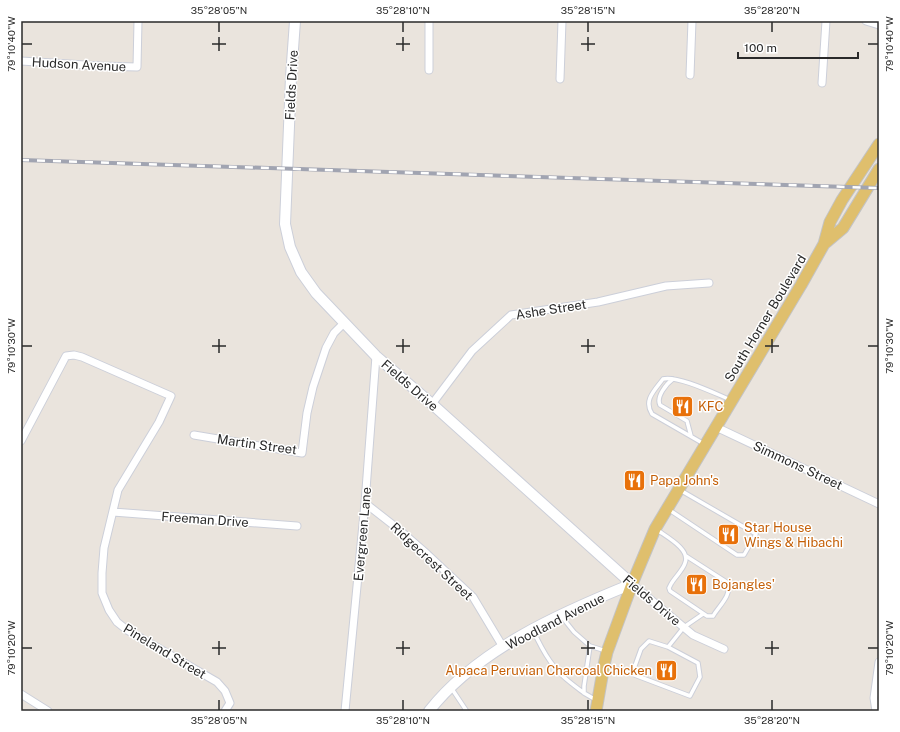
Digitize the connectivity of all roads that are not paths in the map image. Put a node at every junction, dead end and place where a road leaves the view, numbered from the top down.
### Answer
1 (138, 21) edge
2 (294, 21) edge
3 (429, 21) edge
4 (562, 21) edge
5 (692, 21) edge
6 (826, 21) edge
7 (866, 21) edge
8 (879, 25) edge
9 (21, 61) edge
10 (429, 70) dead end
11 (690, 75) dead end
12 (560, 79) dead end
13 (822, 83) dead end
14 (879, 144) edge
15 (879, 169) edge
16 (824, 244) junction
17 (709, 283) dead end
18 (345, 322) junction
19 (376, 356) junction
20 (672, 379) junction
21 (732, 400) junction
22 (432, 404) junction
23 (716, 427) junction
24 (194, 435) dead end
25 (691, 436) junction
26 (21, 441) edge
27 (706, 445) junction
28 (678, 489) junction
29 (365, 503) junction
30 (879, 504) edge
31 (667, 508) junction
32 (114, 512) junction
33 (297, 526) dead end
34 (655, 528) junction
35 (686, 556) junction
36 (632, 584) junction
37 (702, 614) junction
38 (560, 615) junction
39 (684, 627) junction
40 (532, 630) junction
41 (590, 646) junction
42 (503, 647) junction
43 (668, 647) junction
44 (724, 649) dead end
45 (607, 652) junction
46 (879, 662) edge
47 (604, 665) junction
48 (632, 674) junction
49 (451, 687) junction
50 (21, 694) edge
51 (584, 694) junction
52 (596, 706) edge
53 (48, 711) edge
54 (225, 711) edge
55 (345, 711) edge
56 (428, 711) edge
57 (464, 711) edge
58 (876, 711) edge

1 - 9 street, Hudson Avenue
2 - 18 street, Fields Drive
3 - 10 street
4 - 12 street
5 - 11 street
6 - 13 street
7 - 8 street
14 - 16 main road, South Horner Boulevard
15 - 16 main road, South Horner Boulevard
16 - 21 main road, South Horner Boulevard
17 - 22 street, Ashe Street
18 - 19 street, Fields Drive
18 - 24 street, Martin Street
19 - 22 street, Fields Drive
19 - 29 street, Evergreen Lane
20 - 21 lane
20 - 25 lane
20 - 25 lane
21 - 23 main road, South Horner Boulevard
22 - 36 street, Fields Drive
23 - 27 main road, South Horner Boulevard
23 - 30 street, Simmons Street
25 - 27 lane
26 - 32 street, Pineland Street
27 - 28 main road, South Horner Boulevard
28 - 31 main road, South Horner Boulevard
28 - 31 lane
29 - 42 street, Ridgecrest Street
29 - 55 street, Evergreen Lane
31 - 34 main road, South Horner Boulevard
32 - 33 street, Freeman Drive
32 - 54 street, Pineland Street
34 - 35 lane
34 - 36 main road, South Horner Boulevard
35 - 37 lane
35 - 37 lane
36 - 38 street, Woodland Avenue
36 - 39 street, Fields Drive
36 - 45 main road, South Horner Boulevard
37 - 39 lane
38 - 40 street, Woodland Avenue
38 - 41 lane
39 - 43 lane
39 - 44 street, Fields Drive
40 - 42 street, Woodland Avenue
40 - 51 lane
41 - 45 lane
41 - 51 lane
42 - 49 street, Woodland Avenue
43 - 48 lane
43 - 48 lane
45 - 47 main road, South Horner Boulevard
46 - 58 street
47 - 48 lane
47 - 52 main road, South Horner Boulevard
49 - 56 street, Woodland Avenue
49 - 57 lane
50 - 53 street
51 - 52 lane

